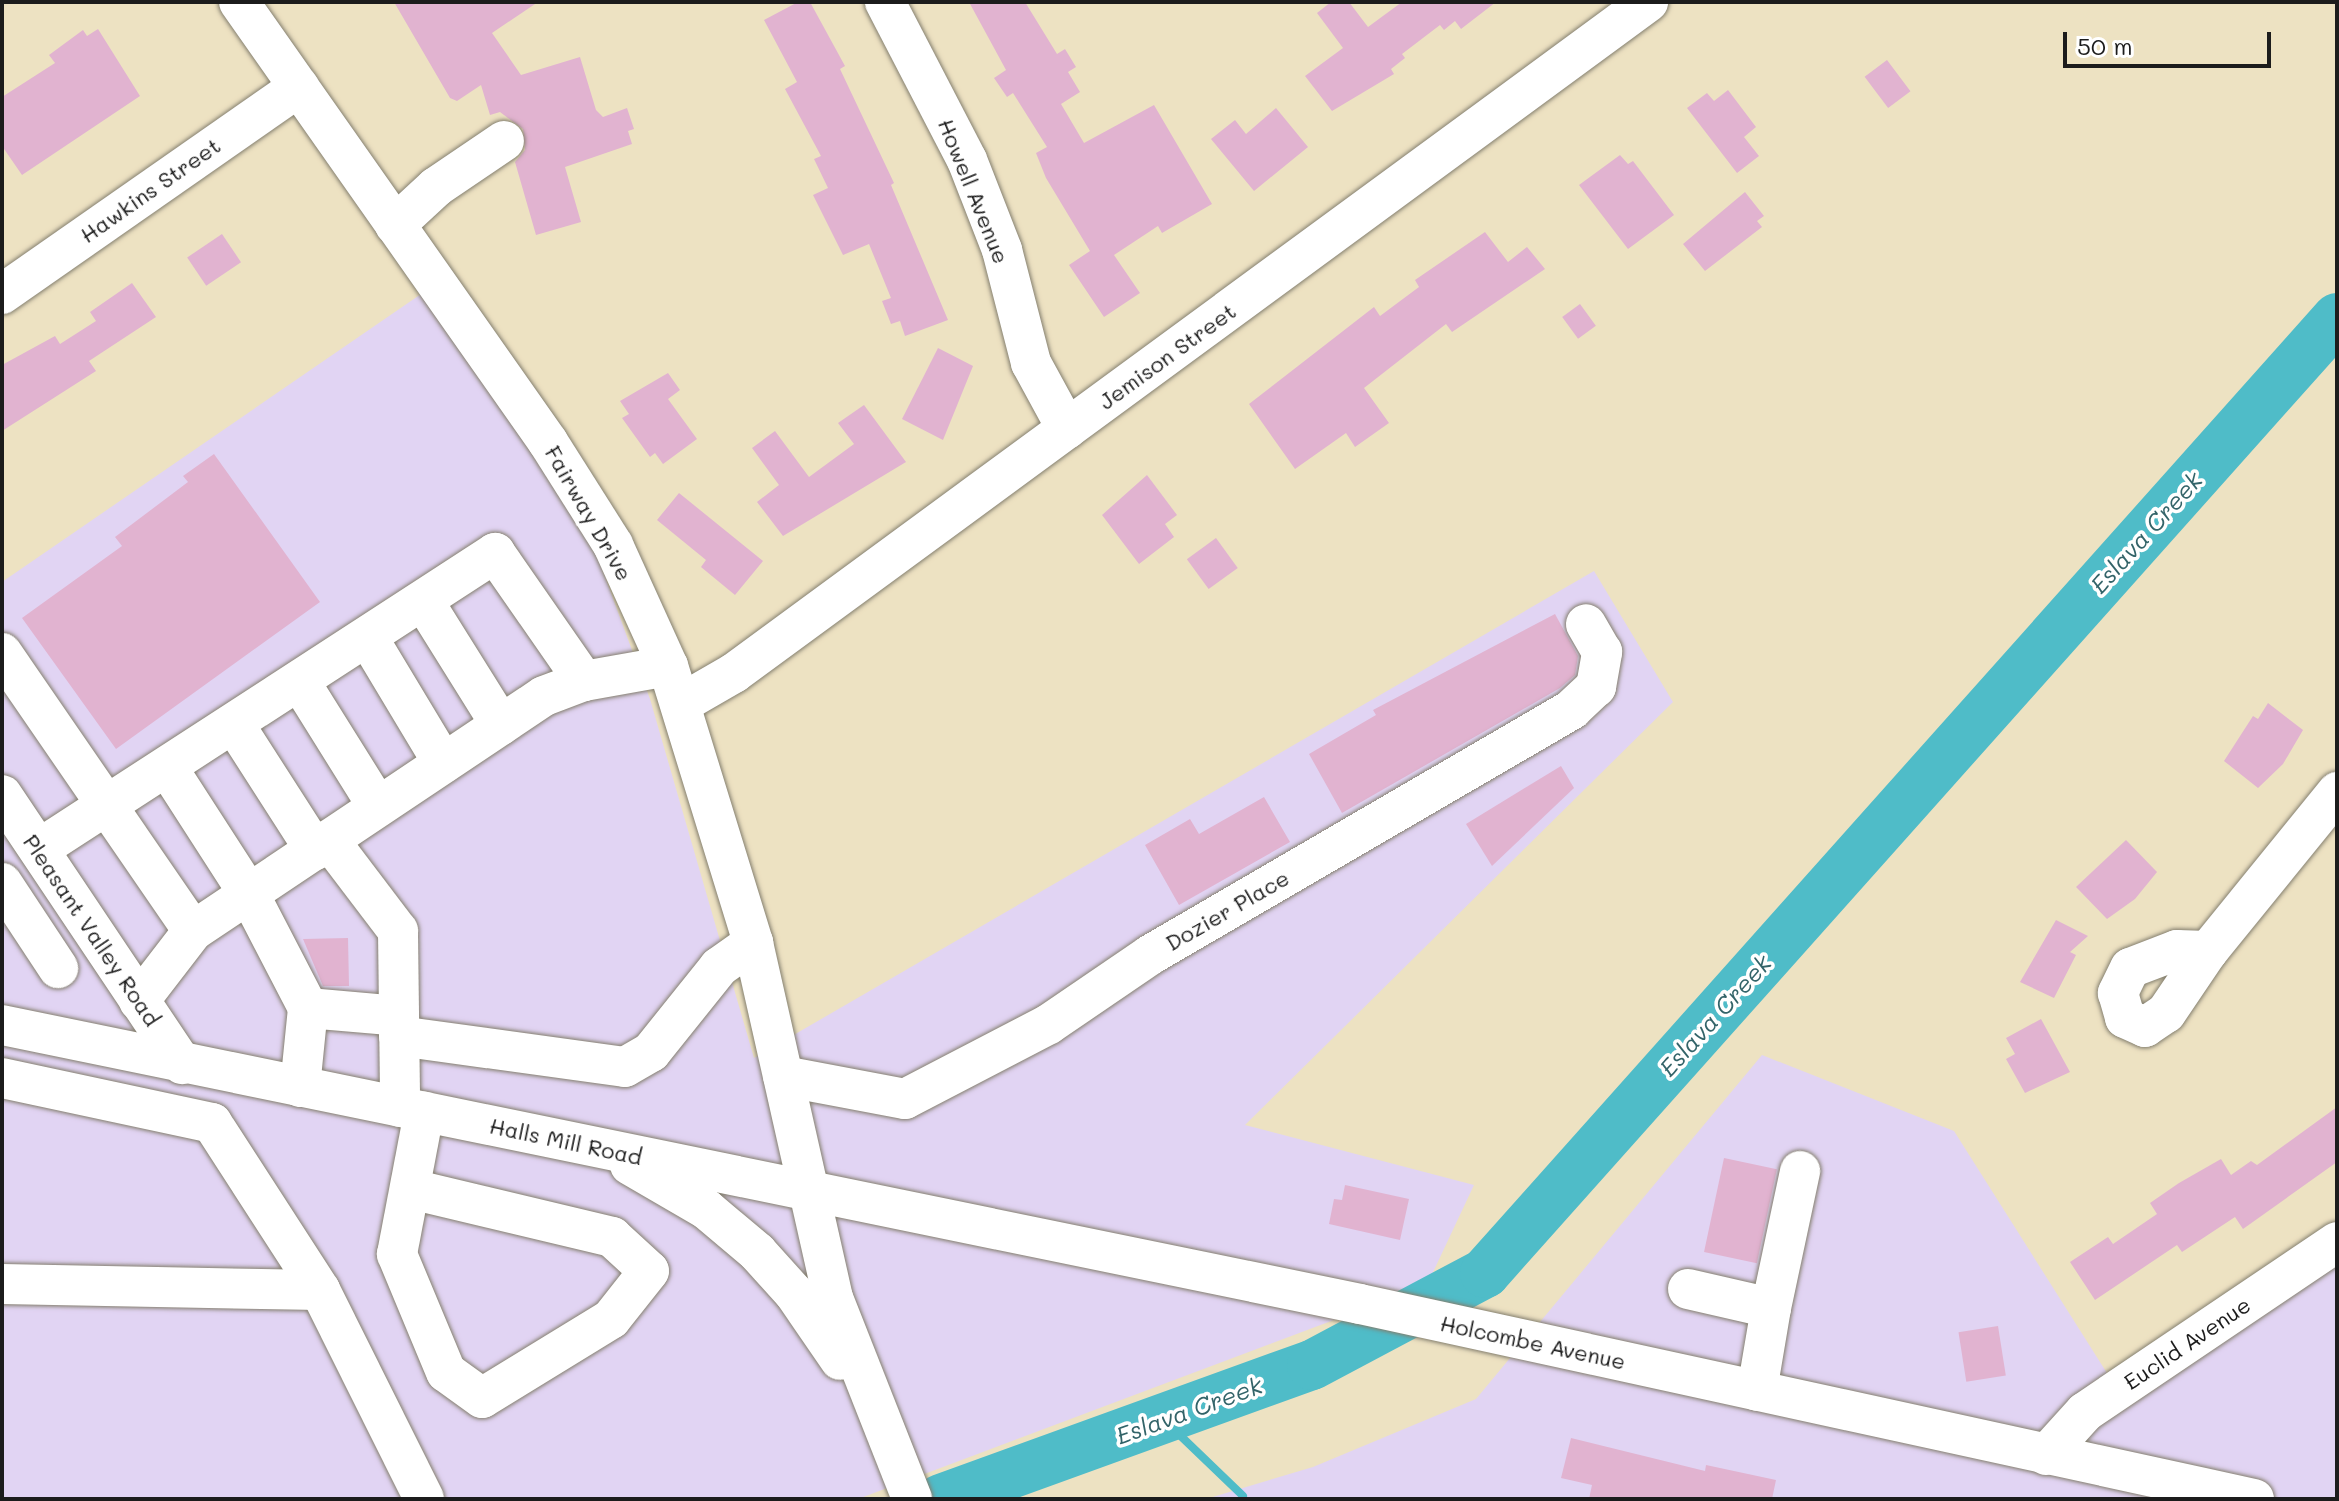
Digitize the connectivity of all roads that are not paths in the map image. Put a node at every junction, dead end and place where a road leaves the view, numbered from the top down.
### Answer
1 (239, 2) edge
2 (885, 2) edge
3 (1648, 2) edge
4 (299, 87) junction
5 (504, 141) dead end
6 (395, 225) junction
7 (2, 294) edge
8 (1067, 429) junction
9 (424, 602) junction
10 (1586, 624) dead end
11 (368, 638) junction
12 (2, 653) edge
13 (668, 666) junction
14 (584, 681) junction
15 (300, 682) junction
16 (682, 703) junction
17 (234, 724) junction
18 (501, 725) junction
19 (443, 763) junction
20 (167, 767) junction
21 (2337, 792) edge
22 (2, 795) edge
23 (109, 804) junction
24 (378, 807) junction
25 (322, 845) junction
26 (39, 849) junction
27 (2, 883) edge
28 (249, 894) junction
29 (193, 931) junction
30 (753, 943) junction
31 (2208, 951) dead end
32 (58, 968) dead end
33 (139, 1001) junction
34 (308, 1008) junction
35 (2, 1025) edge
36 (399, 1026) junction
37 (182, 1064) junction
38 (783, 1076) junction
39 (2, 1078) edge
40 (300, 1087) junction
41 (412, 1109) junction
42 (602, 1149) junction
43 (1800, 1171) dead end
44 (411, 1189) junction
45 (812, 1190) junction
46 (2337, 1242) edge
47 (2, 1284) edge
48 (1688, 1289) dead end
49 (320, 1290) junction
50 (1771, 1308) junction
51 (1757, 1391) junction
52 (884, 1425) junction
53 (2046, 1455) junction
54 (908, 1489) edge
55 (424, 1499) edge
56 (2254, 1499) edge

1 - 4 street, Fairway Drive
2 - 8 street, Howell Avenue
3 - 8 street, Jemison Street
4 - 6 street, Fairway Drive
4 - 7 street, Hawkins Street
5 - 6 street
6 - 13 street, Fairway Drive
8 - 16 street, Jemison Street
9 - 11 street
9 - 14 street
9 - 18 street
10 - 38 street, Dozier Place
11 - 15 street
11 - 19 street
12 - 23 street
13 - 14 street
13 - 16 street, Fairway Drive
14 - 18 street
15 - 17 street
15 - 24 street
16 - 30 street, Fairway Drive
17 - 20 street
17 - 25 street
18 - 19 street
19 - 24 street
20 - 23 street
20 - 28 street
21 - 31 street
22 - 26 street, Pleasant Valley Road
23 - 26 street
23 - 29 street
24 - 25 street
25 - 28 street
25 - 36 street
26 - 33 street, Pleasant Valley Road
27 - 32 street
28 - 29 street
28 - 34 street
29 - 33 street
30 - 36 street
30 - 38 street, Fairway Drive
33 - 37 street, Pleasant Valley Road
34 - 36 street
34 - 40 street
35 - 37 street, Halls Mill Road
36 - 41 street
37 - 40 street, Halls Mill Road
38 - 45 street, Fairway Drive
39 - 49 street
40 - 41 street, Halls Mill Road
41 - 42 street, Halls Mill Road
41 - 44 street
42 - 45 street, Halls Mill Road
42 - 52 street
43 - 50 street
44 - 44 street
45 - 51 street, Holcombe Avenue
45 - 52 street
46 - 53 street, Euclid Avenue
47 - 49 street
48 - 50 street
49 - 55 street
50 - 51 street
51 - 53 street, Holcombe Avenue
52 - 54 street
53 - 56 street, Holcombe Avenue

